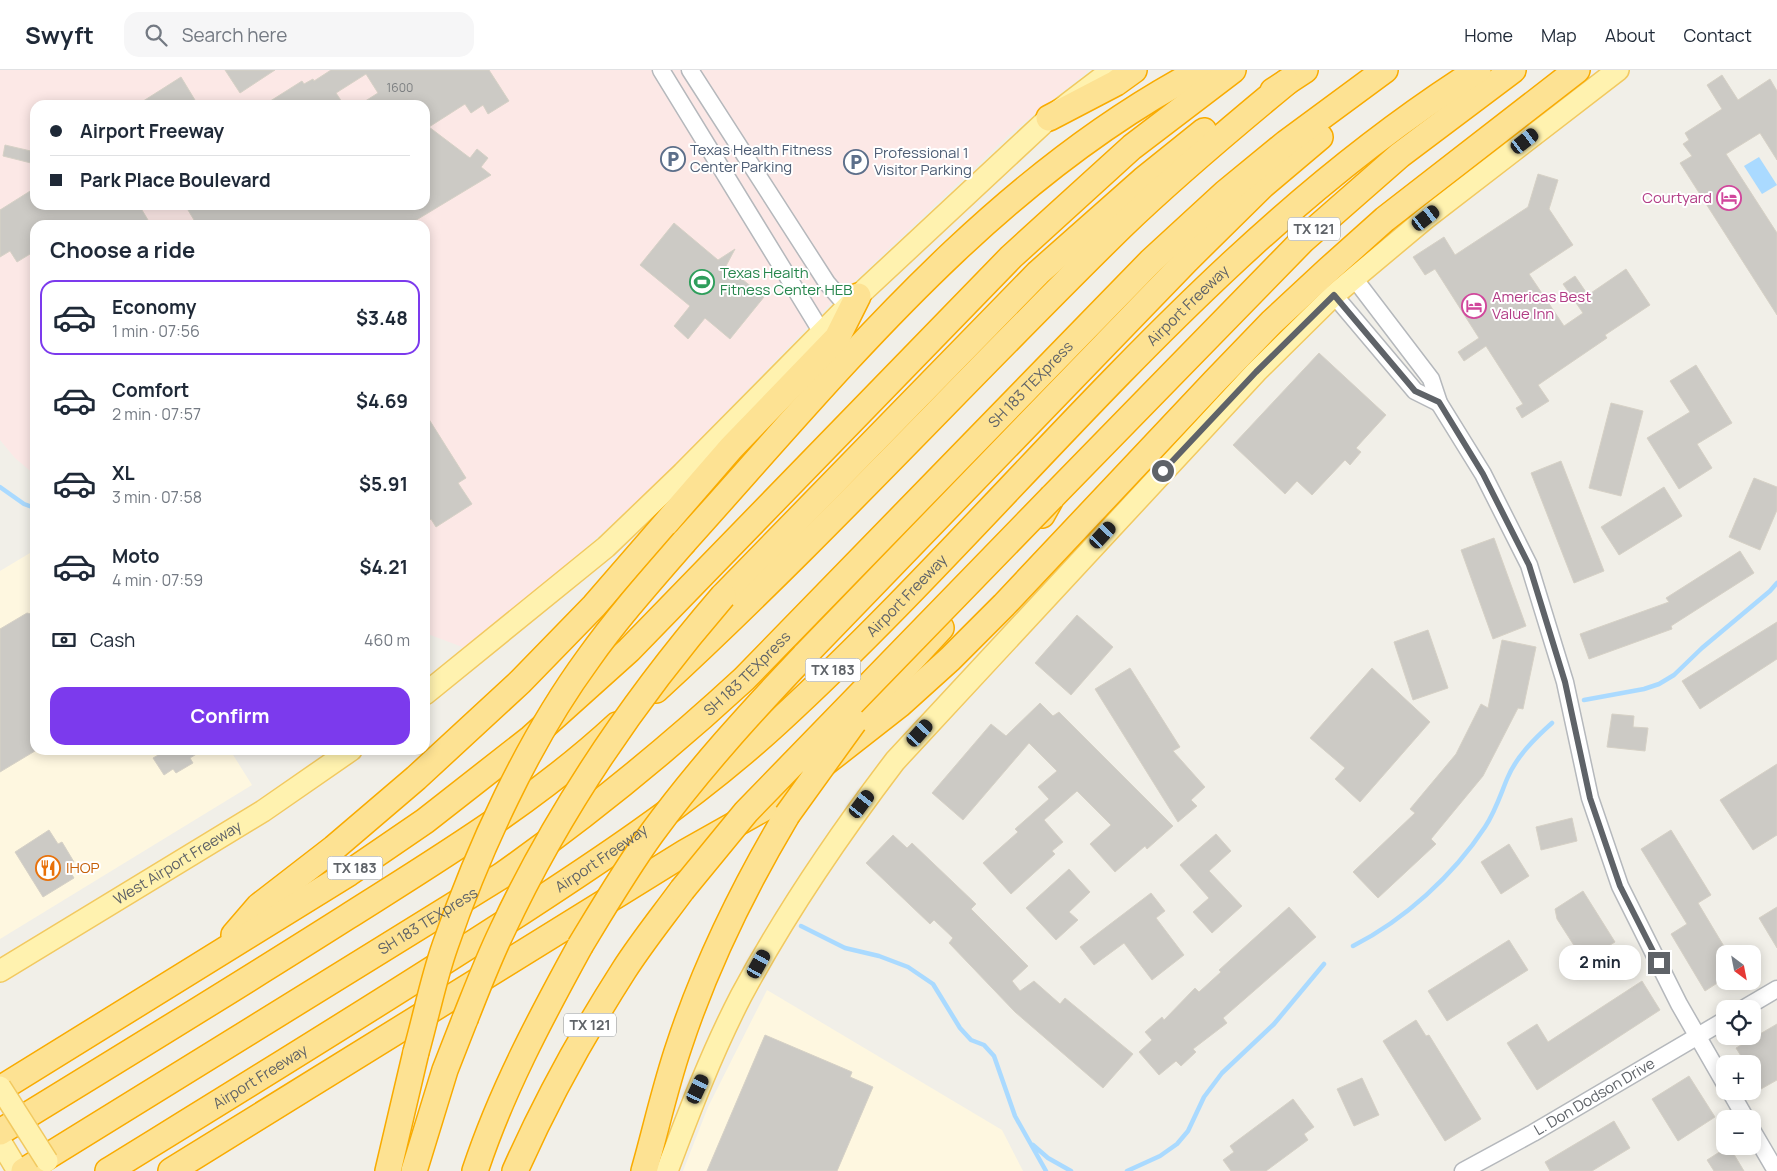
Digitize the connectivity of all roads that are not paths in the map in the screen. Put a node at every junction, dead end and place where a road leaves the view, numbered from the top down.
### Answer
1 (662, 70) edge
2 (690, 70) edge
3 (1112, 70) edge
4 (1134, 70) edge
5 (1201, 70) edge
6 (1233, 70) edge
7 (1385, 70) edge
8 (1397, 70) edge
9 (1478, 70) edge
10 (1513, 70) edge
11 (1577, 70) edge
12 (1618, 70) edge
13 (1296, 76) edge
14 (1049, 118) junction
15 (1354, 278) junction
16 (1334, 295) junction
17 (852, 301) junction
18 (821, 331) junction
19 (1439, 402) junction
20 (1052, 497) junction
21 (430, 690) edge
22 (344, 755) edge
23 (220, 952) junction
24 (0, 971) edge
25 (1777, 989) edge
26 (1758, 1000) edge
27 (1716, 1025) edge
28 (1697, 1036) junction
29 (1716, 1069) edge
30 (0, 1088) edge
31 (0, 1132) edge
32 (0, 1141) edge
33 (1761, 1145) edge
34 (18, 1171) edge
35 (24, 1171) edge
36 (53, 1171) edge
37 (108, 1171) edge
38 (171, 1171) edge
39 (388, 1171) edge
40 (414, 1171) edge
41 (476, 1171) edge
42 (516, 1171) edge
43 (644, 1171) edge
44 (667, 1171) edge
45 (1463, 1171) edge
46 (1776, 1171) edge

1 - 18 street
2 - 17 street
3 - 14 main road
4 - 14 highway
5 - 39 highway, bridge
6 - 23 highway, TX 183
7 - 35 highway, SH 183 TEXpress
8 - 41 highway, bridge
9 - 37 highway, Airport Freeway / TX 183
10 - 20 highway, TX 121
11 - 38 highway
12 - 15 main road
13 - 31 highway
13 - 40 highway, bridge
14 - 17 main road
15 - 16 main road
15 - 19 street
16 - 19 street
16 - 44 main road
17 - 18 main road
17 - 23 highway
18 - 21 main road
19 - 28 street
20 - 42 highway, TX 121, bridge
20 - 43 highway, bridge
22 - 24 main road, West Airport Freeway
23 - 30 highway, TX 183
25 - 26 street
27 - 28 street, L. Don Dodson Drive
28 - 29 street
28 - 45 street, L. Don Dodson Drive
30 - 36 main road, bridge
32 - 34 main road
33 - 46 street

